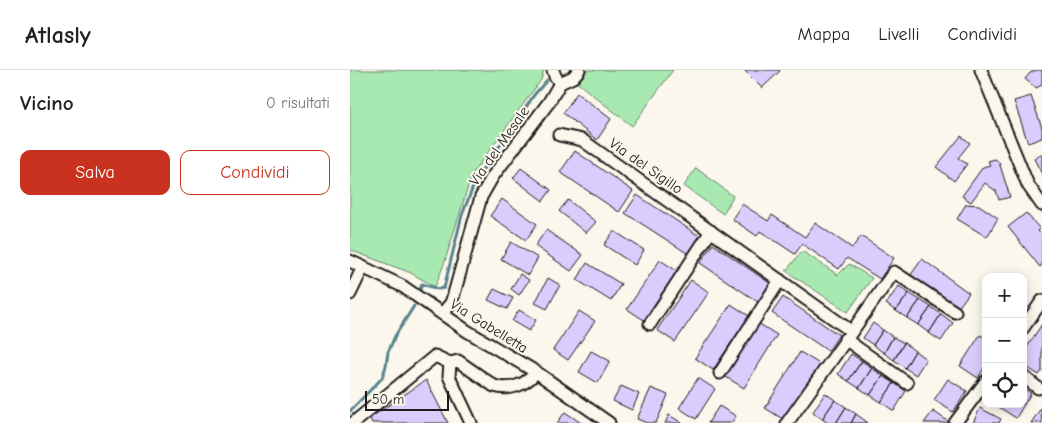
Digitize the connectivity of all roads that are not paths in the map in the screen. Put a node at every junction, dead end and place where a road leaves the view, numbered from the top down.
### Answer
1 (554, 70) edge
2 (579, 70) edge
3 (981, 70) edge
4 (560, 83) junction
5 (559, 135) dead end
6 (1042, 205) edge
7 (711, 231) junction
8 (350, 260) edge
9 (363, 267) junction
10 (780, 280) junction
11 (350, 294) edge
12 (1042, 301) edge
13 (955, 312) dead end
14 (442, 314) junction
15 (1027, 322) edge
16 (650, 324) dead end
17 (848, 335) junction
18 (450, 363) junction
19 (536, 372) junction
20 (720, 373) dead end
21 (1027, 379) edge
22 (907, 383) dead end
23 (982, 386) edge
24 (1038, 388) dead end
25 (353, 423) edge
26 (471, 423) edge
27 (609, 423) edge
28 (787, 423) edge
29 (955, 423) edge

1 - 4 street
2 - 4 street, Via del Mesale
3 - 6 street
4 - 14 street, Via del Mesale
5 - 7 street, Via del Sigillo
7 - 10 street, Via del Sigillo
7 - 16 street
8 - 9 street, Via Gabelletta
9 - 11 street
9 - 14 street, Via Gabelletta
10 - 17 street, Via del Sigillo
10 - 20 street
12 - 15 street
13 - 17 street
14 - 19 street, Via Gabelletta
17 - 22 street, Via del Sigillo
17 - 28 street
18 - 19 street
18 - 25 street
18 - 26 street
19 - 27 street, Via Gabelletta
21 - 24 street
23 - 29 street

